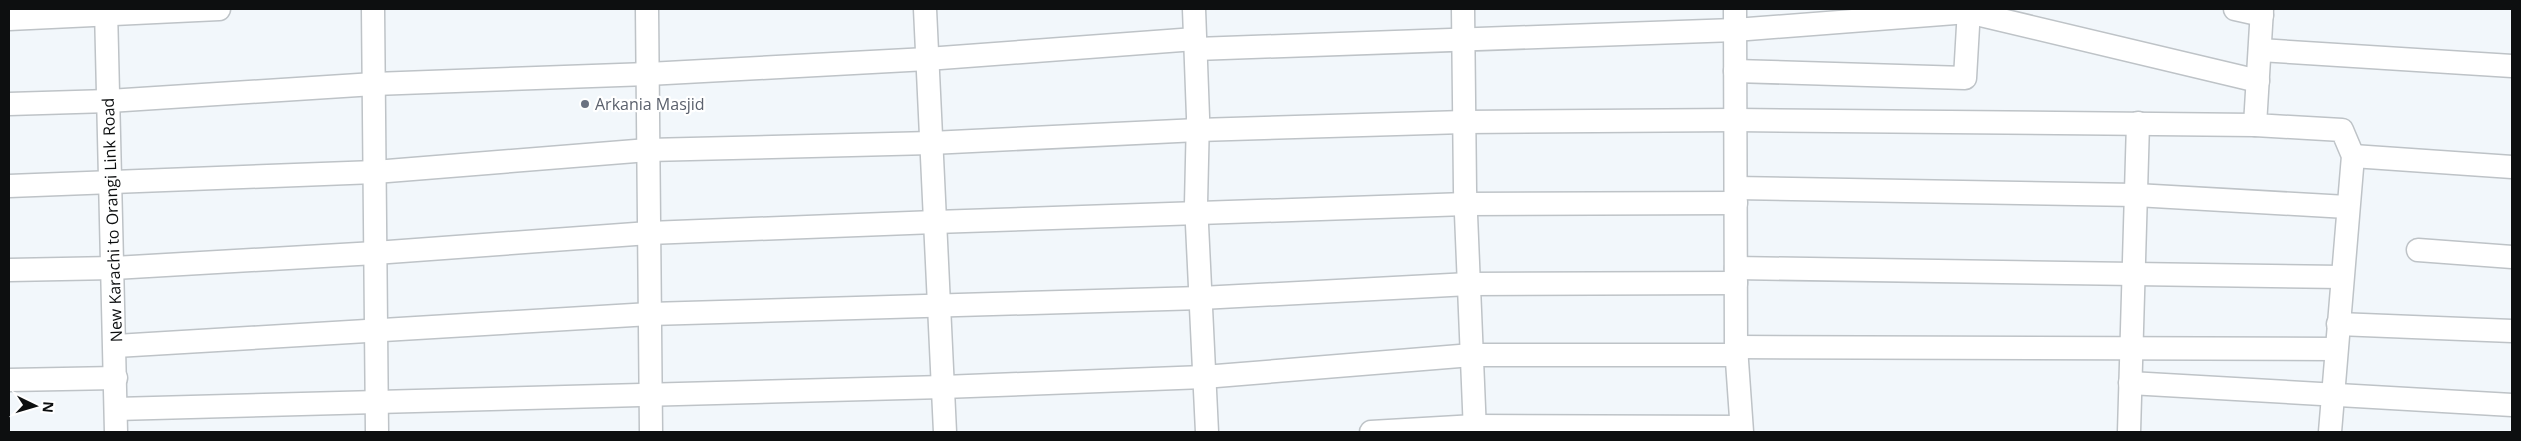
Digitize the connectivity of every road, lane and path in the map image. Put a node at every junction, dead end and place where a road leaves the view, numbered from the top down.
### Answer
1 (219, 9) edge
2 (373, 9) edge
3 (647, 9) edge
4 (925, 9) edge
5 (1194, 9) edge
6 (1463, 9) edge
7 (2235, 9) edge
8 (1968, 10) edge
9 (106, 11) edge
10 (2262, 12) edge
11 (9, 19) edge
12 (1735, 19) edge
13 (1464, 38) junction
14 (1195, 44) junction
15 (2260, 50) junction
16 (927, 59) junction
17 (2512, 66) edge
18 (1736, 71) junction
19 (648, 74) junction
20 (2258, 81) junction
21 (374, 84) junction
22 (109, 100) junction
23 (9, 104) edge
24 (1736, 120) junction
25 (1464, 122) junction
26 (2138, 124) junction
27 (2255, 125) junction
28 (1198, 130) junction
29 (931, 143) junction
30 (648, 150) junction
31 (2353, 156) junction
32 (2512, 167) edge
33 (375, 172) junction
34 (111, 182) junction
35 (9, 186) edge
36 (2136, 195) junction
37 (1736, 196) junction
38 (1466, 204) junction
39 (2347, 207) junction
40 (1196, 214) junction
41 (935, 222) junction
42 (649, 233) junction
43 (2418, 250) dead end
44 (375, 253) junction
45 (2512, 257) edge
46 (114, 268) junction
47 (9, 270) edge
48 (2133, 274) junction
49 (1736, 275) junction
50 (2342, 277) junction
51 (1469, 284) junction
52 (1200, 298) junction
53 (939, 306) junction
54 (650, 314) junction
55 (2338, 324) junction
56 (2512, 331) edge
57 (376, 332) junction
58 (116, 346) junction
59 (2131, 348) junction
60 (2336, 350) junction
61 (1737, 351) junction
62 (1472, 355) junction
63 (1204, 377) junction
64 (116, 378) junction
65 (9, 380) edge
66 (2130, 383) junction
67 (943, 387) junction
68 (651, 394) junction
69 (2333, 395) junction
70 (377, 404) junction
71 (2512, 406) edge
72 (116, 409) junction
73 (1475, 429) edge
74 (1741, 430) edge
75 (116, 432) edge
76 (377, 432) edge
77 (651, 432) edge
78 (945, 432) edge
79 (1207, 432) edge
80 (1372, 432) edge
81 (2129, 432) edge
82 (2330, 432) edge

1 - 9 street
2 - 21 street
3 - 19 street
4 - 16 street
5 - 14 street
6 - 13 street
7 - 10 street
8 - 12 street
8 - 18 street
8 - 20 street
9 - 11 street
9 - 22 street, New Karachi to Orangi Link Road
10 - 15 street
12 - 13 street
12 - 18 street
13 - 14 street
13 - 25 street
14 - 16 street
14 - 28 street
15 - 17 street
15 - 20 street
16 - 19 street
16 - 29 street
18 - 24 street
19 - 21 street
19 - 30 street
20 - 27 street
21 - 22 street
21 - 33 street
22 - 23 street
22 - 34 street, New Karachi to Orangi Link Road
24 - 25 street
24 - 26 street
24 - 37 street
25 - 28 street
25 - 38 street
26 - 27 street
26 - 36 street
27 - 31 street
28 - 29 street
28 - 40 street
29 - 30 street
29 - 41 street
30 - 33 street
30 - 42 street
31 - 32 street
31 - 39 street
33 - 34 street
33 - 44 street
34 - 35 street
34 - 46 street, New Karachi to Orangi Link Road
36 - 37 street
36 - 39 street
36 - 48 street
37 - 38 street
37 - 49 street
38 - 40 street
38 - 51 street
39 - 50 street
40 - 41 street
40 - 52 street
41 - 42 street
41 - 53 street
42 - 44 street
42 - 54 street
43 - 45 street
44 - 46 street
44 - 57 street
46 - 47 street
46 - 58 street, New Karachi to Orangi Link Road
48 - 49 street
48 - 50 street
48 - 59 street
49 - 51 street
49 - 61 street
50 - 55 street
51 - 52 street
51 - 62 street
52 - 53 street
52 - 63 street
53 - 54 street
53 - 67 street
54 - 57 street
54 - 68 street
55 - 56 street
55 - 60 street
57 - 58 street
57 - 70 street
58 - 64 street, New Karachi to Orangi Link Road
59 - 60 street
59 - 61 street
59 - 66 street
60 - 69 street
61 - 62 street
61 - 74 street
62 - 63 street
62 - 73 street
63 - 67 street
63 - 79 street
64 - 65 street
64 - 72 street, New Karachi to Orangi Link Road
66 - 69 street
66 - 81 street
67 - 68 street
67 - 78 street
68 - 70 street
68 - 77 street
69 - 71 street
69 - 82 street
70 - 72 street
70 - 76 street
72 - 75 street, New Karachi to Orangi Link Road
73 - 74 street
73 - 80 street

